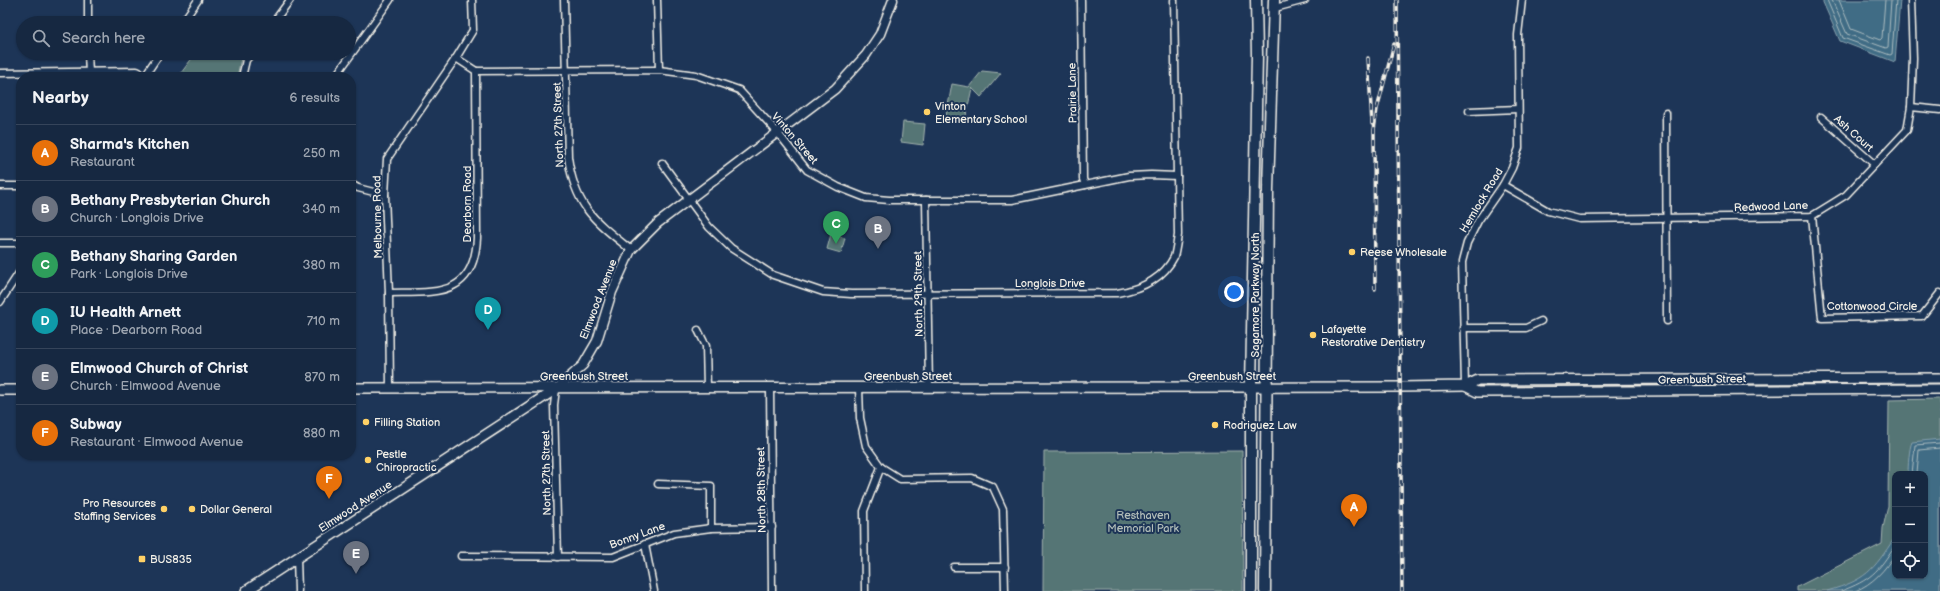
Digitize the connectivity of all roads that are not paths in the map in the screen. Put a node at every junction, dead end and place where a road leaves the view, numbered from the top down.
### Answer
1 (88, 0) edge
2 (198, 0) edge
3 (290, 0) edge
4 (390, 0) edge
5 (472, 0) edge
6 (564, 0) edge
7 (657, 0) edge
8 (893, 0) edge
9 (1081, 0) edge
10 (1174, 0) edge
11 (1256, 0) edge
12 (1305, 0) edge
13 (1522, 0) edge
14 (1911, 0) edge
15 (1275, 4) edge
16 (88, 16) edge
17 (187, 16) edge
18 (278, 16) edge
19 (356, 48) edge
20 (456, 58) junction
21 (88, 60) edge
22 (155, 60) edge
23 (246, 60) edge
24 (347, 60) edge
25 (566, 70) junction
26 (660, 70) junction
27 (0, 72) edge
28 (16, 72) edge
29 (88, 72) edge
30 (112, 72) edge
31 (138, 72) edge
32 (147, 72) edge
33 (243, 72) edge
34 (339, 72) edge
35 (476, 72) junction
36 (1911, 107) junction
37 (1518, 109) junction
38 (1940, 110) edge
39 (1469, 111) dead end
40 (1666, 113) dead end
41 (1821, 117) dead end
42 (778, 133) junction
43 (662, 163) dead end
44 (1874, 164) junction
45 (1177, 176) junction
46 (1503, 185) junction
47 (0, 186) edge
48 (16, 186) edge
49 (1085, 186) junction
50 (356, 187) edge
51 (385, 195) junction
52 (689, 200) junction
53 (926, 200) junction
54 (1812, 216) junction
55 (1667, 219) junction
56 (0, 243) edge
57 (16, 243) edge
58 (631, 250) junction
59 (16, 278) edge
60 (389, 293) junction
61 (1940, 293) edge
62 (928, 294) junction
63 (0, 302) edge
64 (1667, 321) dead end
65 (1541, 322) dead end
66 (1463, 328) junction
67 (698, 330) dead end
68 (1940, 378) edge
69 (1465, 386) junction
70 (356, 388) edge
71 (390, 388) junction
72 (707, 388) junction
73 (770, 388) junction
74 (859, 388) junction
75 (928, 388) junction
76 (1251, 388) junction
77 (1266, 388) junction
78 (556, 389) junction
79 (1940, 389) edge
80 (0, 390) edge
81 (16, 390) edge
82 (882, 467) junction
83 (658, 484) dead end
84 (772, 527) junction
85 (711, 528) junction
86 (645, 544) junction
87 (461, 556) dead end
88 (297, 557) junction
89 (558, 557) junction
90 (1005, 567) junction
91 (954, 568) dead end
92 (246, 591) edge
93 (298, 591) edge
94 (654, 591) edge
95 (772, 591) edge
96 (865, 591) edge
97 (1005, 591) edge
98 (1251, 591) edge
99 (1265, 591) edge

1 - 16 street
2 - 17 street
3 - 18 street
4 - 19 street
5 - 20 street, Melbourne Road
6 - 25 street, North 27th Street
7 - 26 street
8 - 42 street, Elmwood Avenue
9 - 49 street, Prairie Lane
10 - 45 street, Longlois Drive
11 - 76 main road, Sagamore Parkway North
12 - 15 street
13 - 37 street, Hemlock Road
14 - 36 street, Redwood Lane
15 - 77 main road, Sagamore Parkway North
20 - 35 street
20 - 51 street, Melbourne Road
21 - 29 street
22 - 32 street
23 - 33 street
24 - 34 street
25 - 26 street, Vinton Street
25 - 35 street, Vinton Street
25 - 58 street, North 27th Street
26 - 42 street, Vinton Street
27 - 28 street
30 - 31 street
35 - 60 street, Dearborn Road
36 - 38 street
36 - 44 street, Redwood Lane
37 - 39 street
37 - 46 street, Hemlock Road
40 - 55 street
41 - 44 street, Ash Court
42 - 52 street, Elmwood Avenue
42 - 53 street, Vinton Street
43 - 52 street, Longlois Drive
44 - 54 street, Redwood Lane
45 - 49 street, Vinton Street
45 - 62 street, Longlois Drive
46 - 55 street, Redwood Lane
46 - 66 street, Hemlock Road
47 - 48 street
49 - 53 street, Vinton Street
50 - 51 street
51 - 60 street, Melbourne Road
52 - 58 street, Elmwood Avenue
52 - 62 street, Longlois Drive
53 - 62 street, North 29th Street
54 - 55 street, Redwood Lane
54 - 61 street, Cottonwood Circle
55 - 64 street
56 - 57 street
58 - 78 street, Elmwood Avenue
59 - 63 street
60 - 71 street, Melbourne Road
62 - 75 street, North 29th Street
65 - 66 street
66 - 69 street, Hemlock Road
67 - 72 street
68 - 69 main road, Greenbush Street
69 - 77 main road, Greenbush Street
69 - 79 main road, Greenbush Street
70 - 71 main road, Greenbush Street
71 - 78 main road, Greenbush Street
72 - 73 main road, Greenbush Street
72 - 78 main road, Greenbush Street
73 - 74 main road, Greenbush Street
73 - 84 street, North 28th Street
74 - 75 main road, Greenbush Street
74 - 82 street
75 - 76 main road, Greenbush Street
76 - 77 main road, Greenbush Street
76 - 98 main road, Sagamore Parkway North
77 - 99 main road, Sagamore Parkway North
78 - 88 main road, Elmwood Avenue
78 - 89 street, North 27th Street
80 - 81 main road
82 - 90 street
82 - 96 street
83 - 85 street
84 - 85 street, Bonny Lane
84 - 95 street, North 28th Street
85 - 86 street, Bonny Lane
86 - 89 street, Bonny Lane
86 - 94 street
87 - 89 street, Bonny Lane
88 - 92 main road, Elmwood Avenue
88 - 93 street
90 - 91 street
90 - 97 street

